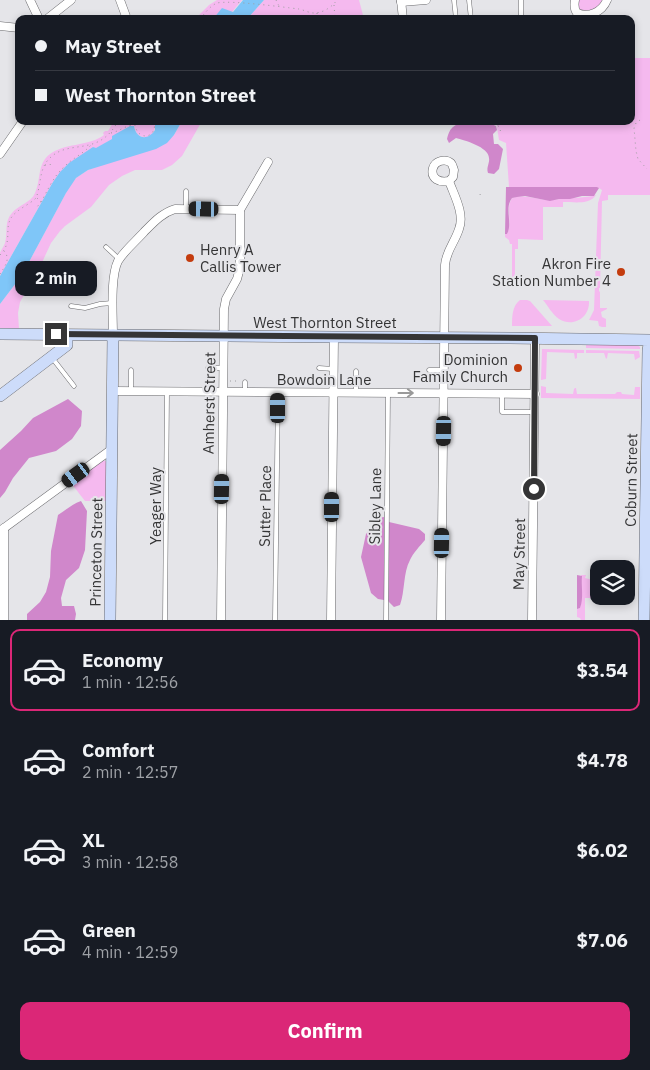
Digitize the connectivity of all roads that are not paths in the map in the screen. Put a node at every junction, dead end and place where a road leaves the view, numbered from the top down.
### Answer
1 (30, 0) edge
2 (71, 0) edge
3 (120, 0) edge
4 (426, 0) edge
5 (454, 0) edge
6 (469, 0) edge
7 (520, 0) edge
8 (575, 0) edge
9 (606, 0) edge
10 (401, 1) edge
11 (37, 15) edge
12 (52, 15) edge
13 (125, 15) edge
14 (403, 15) edge
15 (456, 15) edge
16 (471, 15) edge
17 (521, 15) edge
18 (583, 15) edge
19 (589, 15) edge
20 (0, 26) edge
21 (15, 28) edge
22 (21, 125) edge
23 (0, 154) edge
24 (268, 162) dead end
25 (448, 181) dead end
26 (186, 191) dead end
27 (186, 209) junction
28 (240, 210) junction
29 (106, 247) dead end
30 (120, 259) junction
31 (113, 303) junction
32 (71, 306) dead end
33 (0, 334) edge
34 (67, 335) junction
35 (114, 335) junction
36 (224, 336) junction
37 (334, 337) junction
38 (445, 338) junction
39 (535, 338) junction
40 (650, 339) edge
41 (51, 357) junction
42 (208, 368) dead end
43 (223, 368) junction
44 (319, 368) dead end
45 (334, 369) junction
46 (131, 370) dead end
47 (429, 370) dead end
48 (444, 370) junction
49 (356, 371) dead end
50 (245, 382) dead end
51 (74, 386) dead end
52 (112, 391) junction
53 (131, 391) junction
54 (167, 392) junction
55 (223, 392) junction
56 (245, 392) junction
57 (278, 392) junction
58 (1, 393) edge
59 (333, 393) junction
60 (356, 393) junction
61 (388, 393) junction
62 (444, 393) junction
63 (502, 394) junction
64 (535, 394) junction
65 (535, 412) junction
66 (112, 449) junction
67 (2, 530) edge
68 (647, 591) edge
69 (4, 620) edge
70 (110, 620) edge
71 (165, 620) edge
72 (221, 620) edge
73 (275, 620) edge
74 (331, 620) edge
75 (386, 620) edge
76 (441, 620) edge
77 (532, 620) edge
78 (644, 620) edge

1 - 11 street
2 - 12 street
3 - 13 street
4 - 10 street
5 - 15 lane
6 - 16 lane
7 - 17 lane
8 - 18 street
9 - 19 street
10 - 14 street
20 - 21 street
22 - 23 street
24 - 28 street
25 - 38 street
26 - 27 lane
27 - 28 street
27 - 30 street
28 - 36 street, Amherst Street
29 - 30 lane
30 - 31 street
31 - 32 lane
31 - 35 street
33 - 34 street, West Thornton Street
34 - 35 street, West Thornton Street
34 - 41 street
35 - 36 street, West Thornton Street
35 - 52 street, Princeton Street
36 - 37 street, West Thornton Street
36 - 43 street, Amherst Street
37 - 38 street, West Thornton Street
37 - 45 street
38 - 39 street, West Thornton Street
38 - 48 street
39 - 40 street, West Thornton Street
39 - 64 street, May Street
40 - 68 street, Coburn Street
41 - 51 lane
41 - 58 street
42 - 43 lane
43 - 55 street, Amherst Street
44 - 45 lane
45 - 59 street
46 - 53 lane
47 - 48 lane
48 - 62 street
49 - 60 lane
50 - 56 lane
52 - 53 street, Bowdoin Lane
52 - 66 street, Princeton Street
53 - 54 street, Bowdoin Lane
54 - 55 street, Bowdoin Lane
54 - 71 lane, Yeager Way
55 - 56 street, Bowdoin Lane
55 - 72 street, Amherst Street
56 - 57 street, Bowdoin Lane
57 - 59 street, Bowdoin Lane
57 - 73 lane, Sutter Place
59 - 60 street, Bowdoin Lane
59 - 74 street
60 - 61 street, Bowdoin Lane
61 -> 62 street, Bowdoin Lane
61 - 75 lane, Sibley Lane
62 - 63 street, Bowdoin Lane
62 - 76 street
63 - 64 street, Bowdoin Lane
63 - 65 lane
64 - 65 street, May Street
65 - 77 street, May Street
66 - 67 street
66 - 70 street, Princeton Street
67 - 69 street
68 - 78 street, Coburn Street

